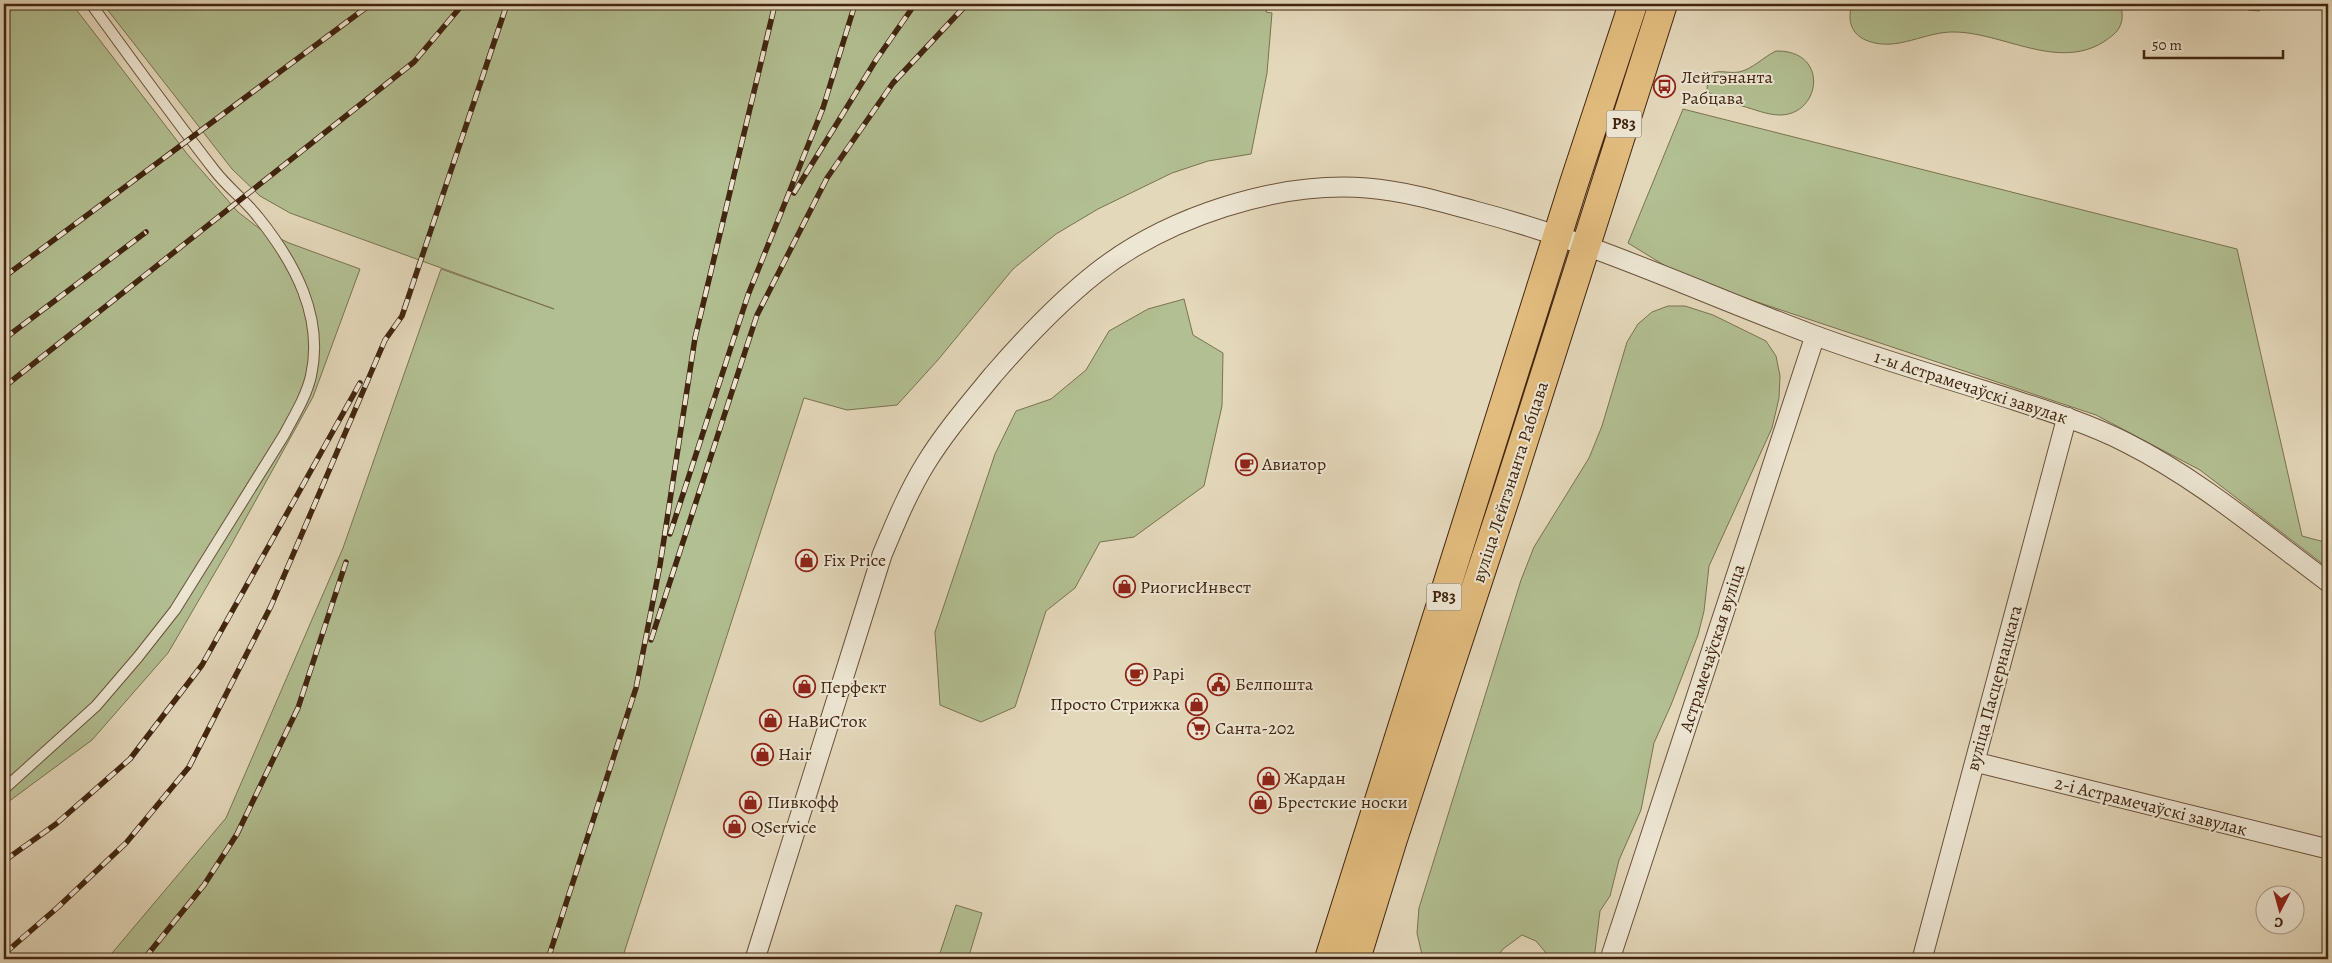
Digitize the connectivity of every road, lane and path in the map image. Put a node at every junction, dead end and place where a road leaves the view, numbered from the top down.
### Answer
1 (91, 4) edge
2 (1633, 4) edge
3 (1663, 4) edge
4 (1559, 234) junction
5 (1585, 245) junction
6 (1815, 336) junction
7 (2067, 417) junction
8 (2328, 582) edge
9 (1974, 762) junction
10 (4, 789) edge
11 (2328, 849) edge
12 (755, 959) edge
13 (1330, 959) edge
14 (1356, 959) edge
15 (1610, 959) edge
16 (1922, 959) edge

1 - 10 lane
2 - 4 highway, вуліца Лейтэнанта Рабцава / Р83
3 - 5 highway, вуліца Лейтэнанта Рабцава / Р83
4 - 5 street, 1-ы Астрамечаўскі завулак
4 - 12 street, 1-ы Астрамечаўскі завулак
4 - 13 highway, вуліца Лейтэнанта Рабцава / Р83
5 - 6 street, 1-ы Астрамечаўскі завулак
5 - 14 highway, вуліца Лейтэнанта Рабцава / Р83
6 - 7 street, 1-ы Астрамечаўскі завулак
6 - 15 street, Астрамечаўская вуліца
7 - 8 street, 1-ы Астрамечаўскі завулак
7 - 9 street, вуліца Пасцернацкага
9 - 11 street, 2-і Астрамечаўскі завулак
9 - 16 street, вуліца Пасцернацкага

